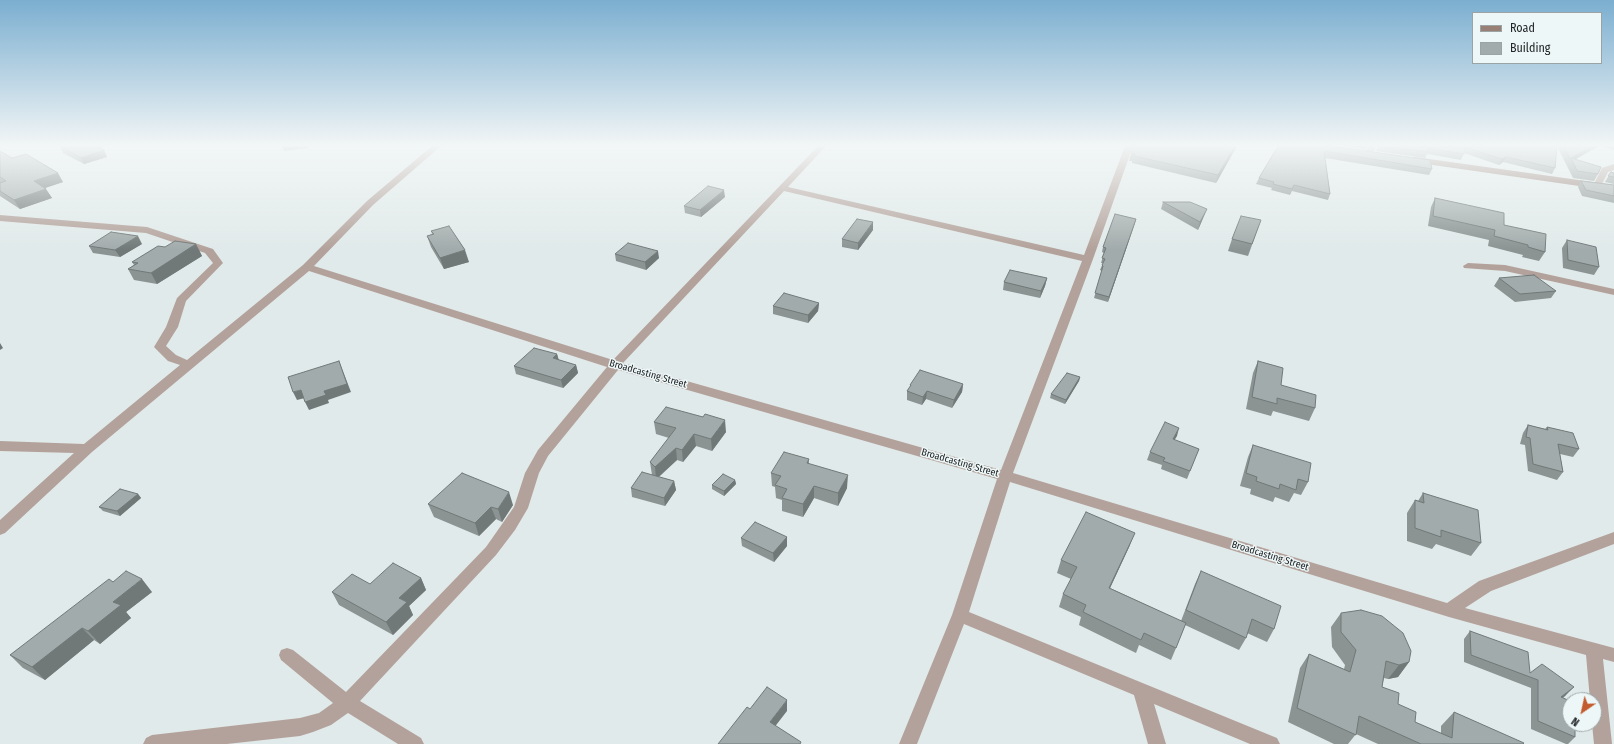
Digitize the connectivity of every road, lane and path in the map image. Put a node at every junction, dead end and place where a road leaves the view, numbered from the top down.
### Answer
1 (395, 181) edge
2 (789, 181) edge
3 (1117, 181) edge
4 (1560, 181) edge
5 (1600, 181) edge
6 (1597, 186) junction
7 (782, 188) junction
8 (1614, 188) edge
9 (0, 218) edge
10 (1088, 260) junction
11 (1468, 266) dead end
12 (307, 267) junction
13 (1614, 292) edge
14 (190, 365) junction
15 (615, 365) junction
16 (0, 446) edge
17 (87, 449) junction
18 (1005, 476) junction
19 (0, 529) edge
20 (1614, 538) edge
21 (1449, 610) junction
22 (960, 615) junction
23 (1594, 649) junction
24 (1614, 655) edge
25 (288, 656) dead end
26 (1141, 689) junction
27 (347, 703) junction
28 (152, 744) edge
29 (415, 744) edge
30 (908, 744) edge
31 (1157, 744) edge
32 (1271, 744) edge
33 (1603, 744) edge

1 - 12 street
2 - 7 street
3 - 10 street
4 - 6 main road
5 - 6 street
6 - 8 main road
7 - 10 street
7 - 15 street
9 - 14 street
10 - 18 street
11 - 13 street
12 - 14 street
12 - 15 street, Broadcasting Street
14 - 17 street
15 - 18 street, Broadcasting Street
15 - 27 street
16 - 17 street
17 - 19 street
18 - 21 street, Broadcasting Street
18 - 22 street
20 - 21 street
21 - 23 street, Broadcasting Street
22 - 26 street
22 - 30 street
23 - 24 street, Broadcasting Street
23 - 33 street
25 - 27 street
26 - 31 street
26 - 32 street
27 - 28 street
27 - 29 street

